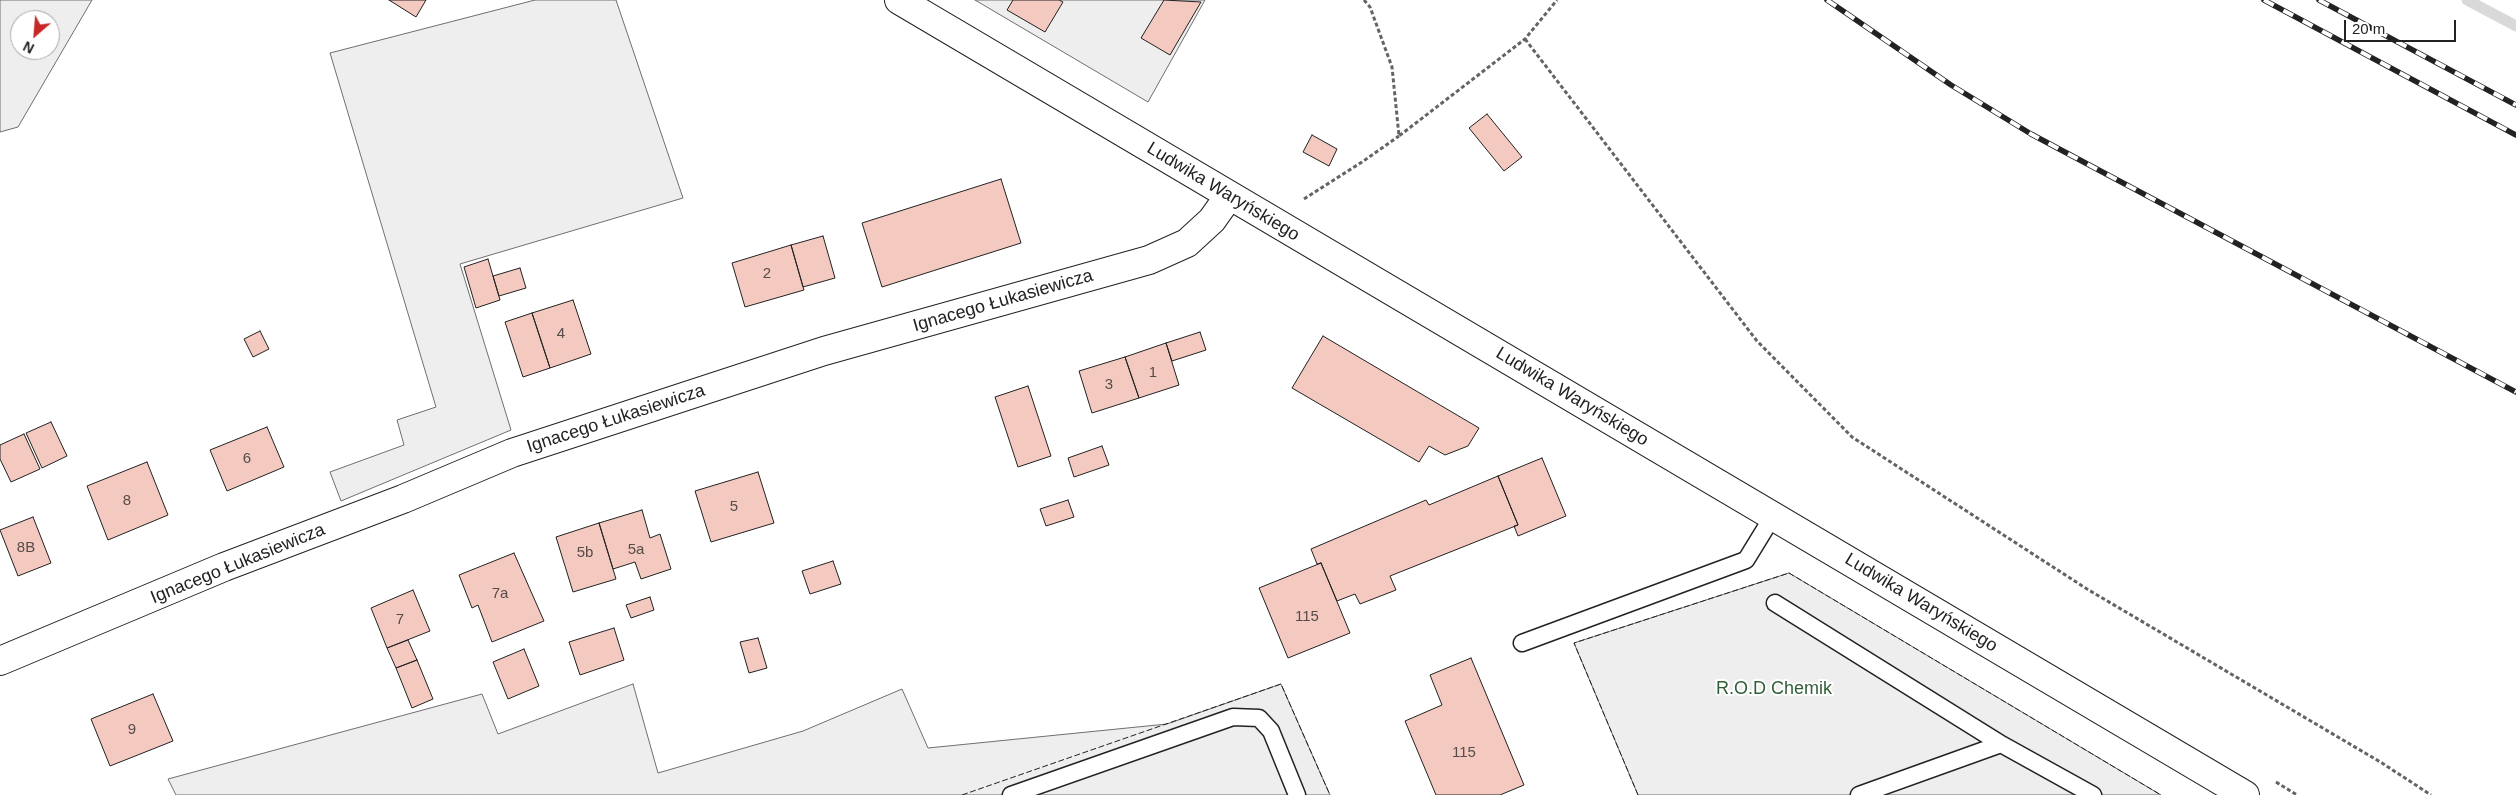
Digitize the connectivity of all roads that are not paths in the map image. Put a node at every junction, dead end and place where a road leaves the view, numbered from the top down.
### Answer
1 (899, 0) edge
2 (1229, 196) junction
3 (1773, 516) junction
4 (1775, 603) dead end
5 (1522, 643) dead end
6 (0, 661) edge
7 (2002, 744) junction
8 (1011, 795) edge
9 (1297, 795) edge
10 (1860, 795) edge
11 (2093, 795) edge
12 (2245, 795) edge

1 - 2 street, Ludwika Waryńskiego
2 - 3 street, Ludwika Waryńskiego
2 - 6 street, Ignacego Łukasiewicza
3 - 5 lane
3 - 12 street, Ludwika Waryńskiego
4 - 7 lane
7 - 10 lane
7 - 11 lane
8 - 9 lane

